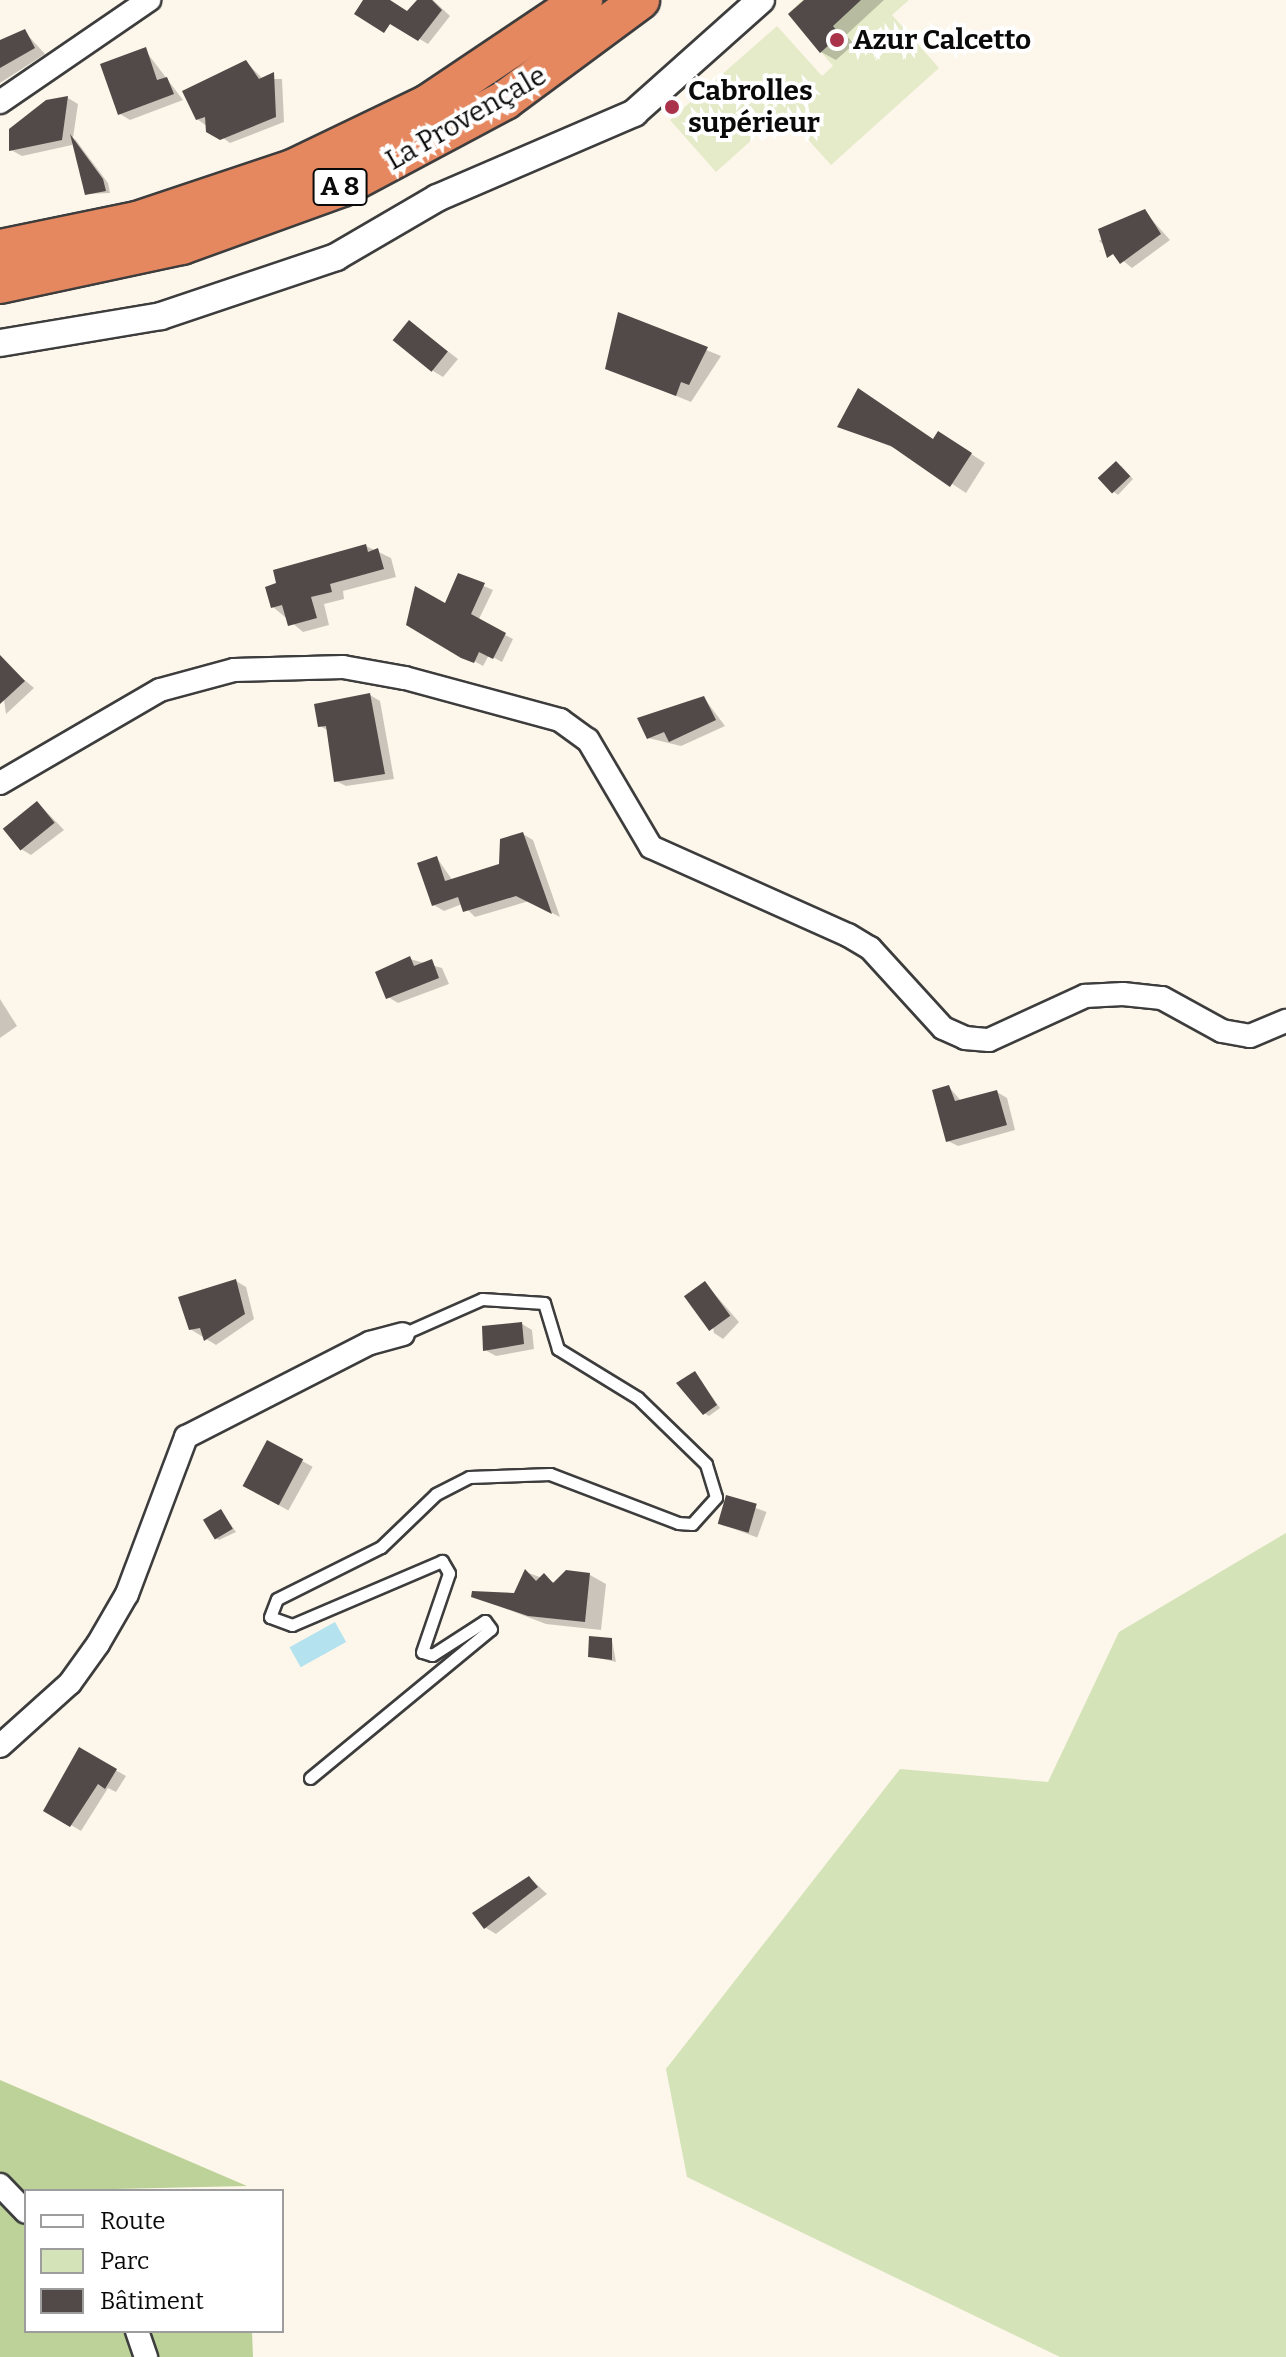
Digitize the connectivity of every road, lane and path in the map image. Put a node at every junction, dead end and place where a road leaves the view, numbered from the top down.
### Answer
1 (149, 0) edge
2 (583, 0) edge
3 (640, 0) edge
4 (761, 0) edge
5 (0, 102) edge
6 (0, 249) edge
7 (0, 284) edge
8 (0, 343) edge
9 (0, 783) edge
10 (1286, 1021) edge
11 (403, 1334) joint
12 (0, 1746) edge
13 (310, 1778) dead end
14 (0, 2185) edge
15 (24, 2210) edge
16 (138, 2333) edge
17 (146, 2357) edge

1 - 5 street
2 - 6 highway, La Provençale / A 8
3 - 7 highway, La Provençale / A 8
4 - 8 street
9 - 10 street
11 - 12 street
11 - 13 lane
14 - 15 street
16 - 17 street

